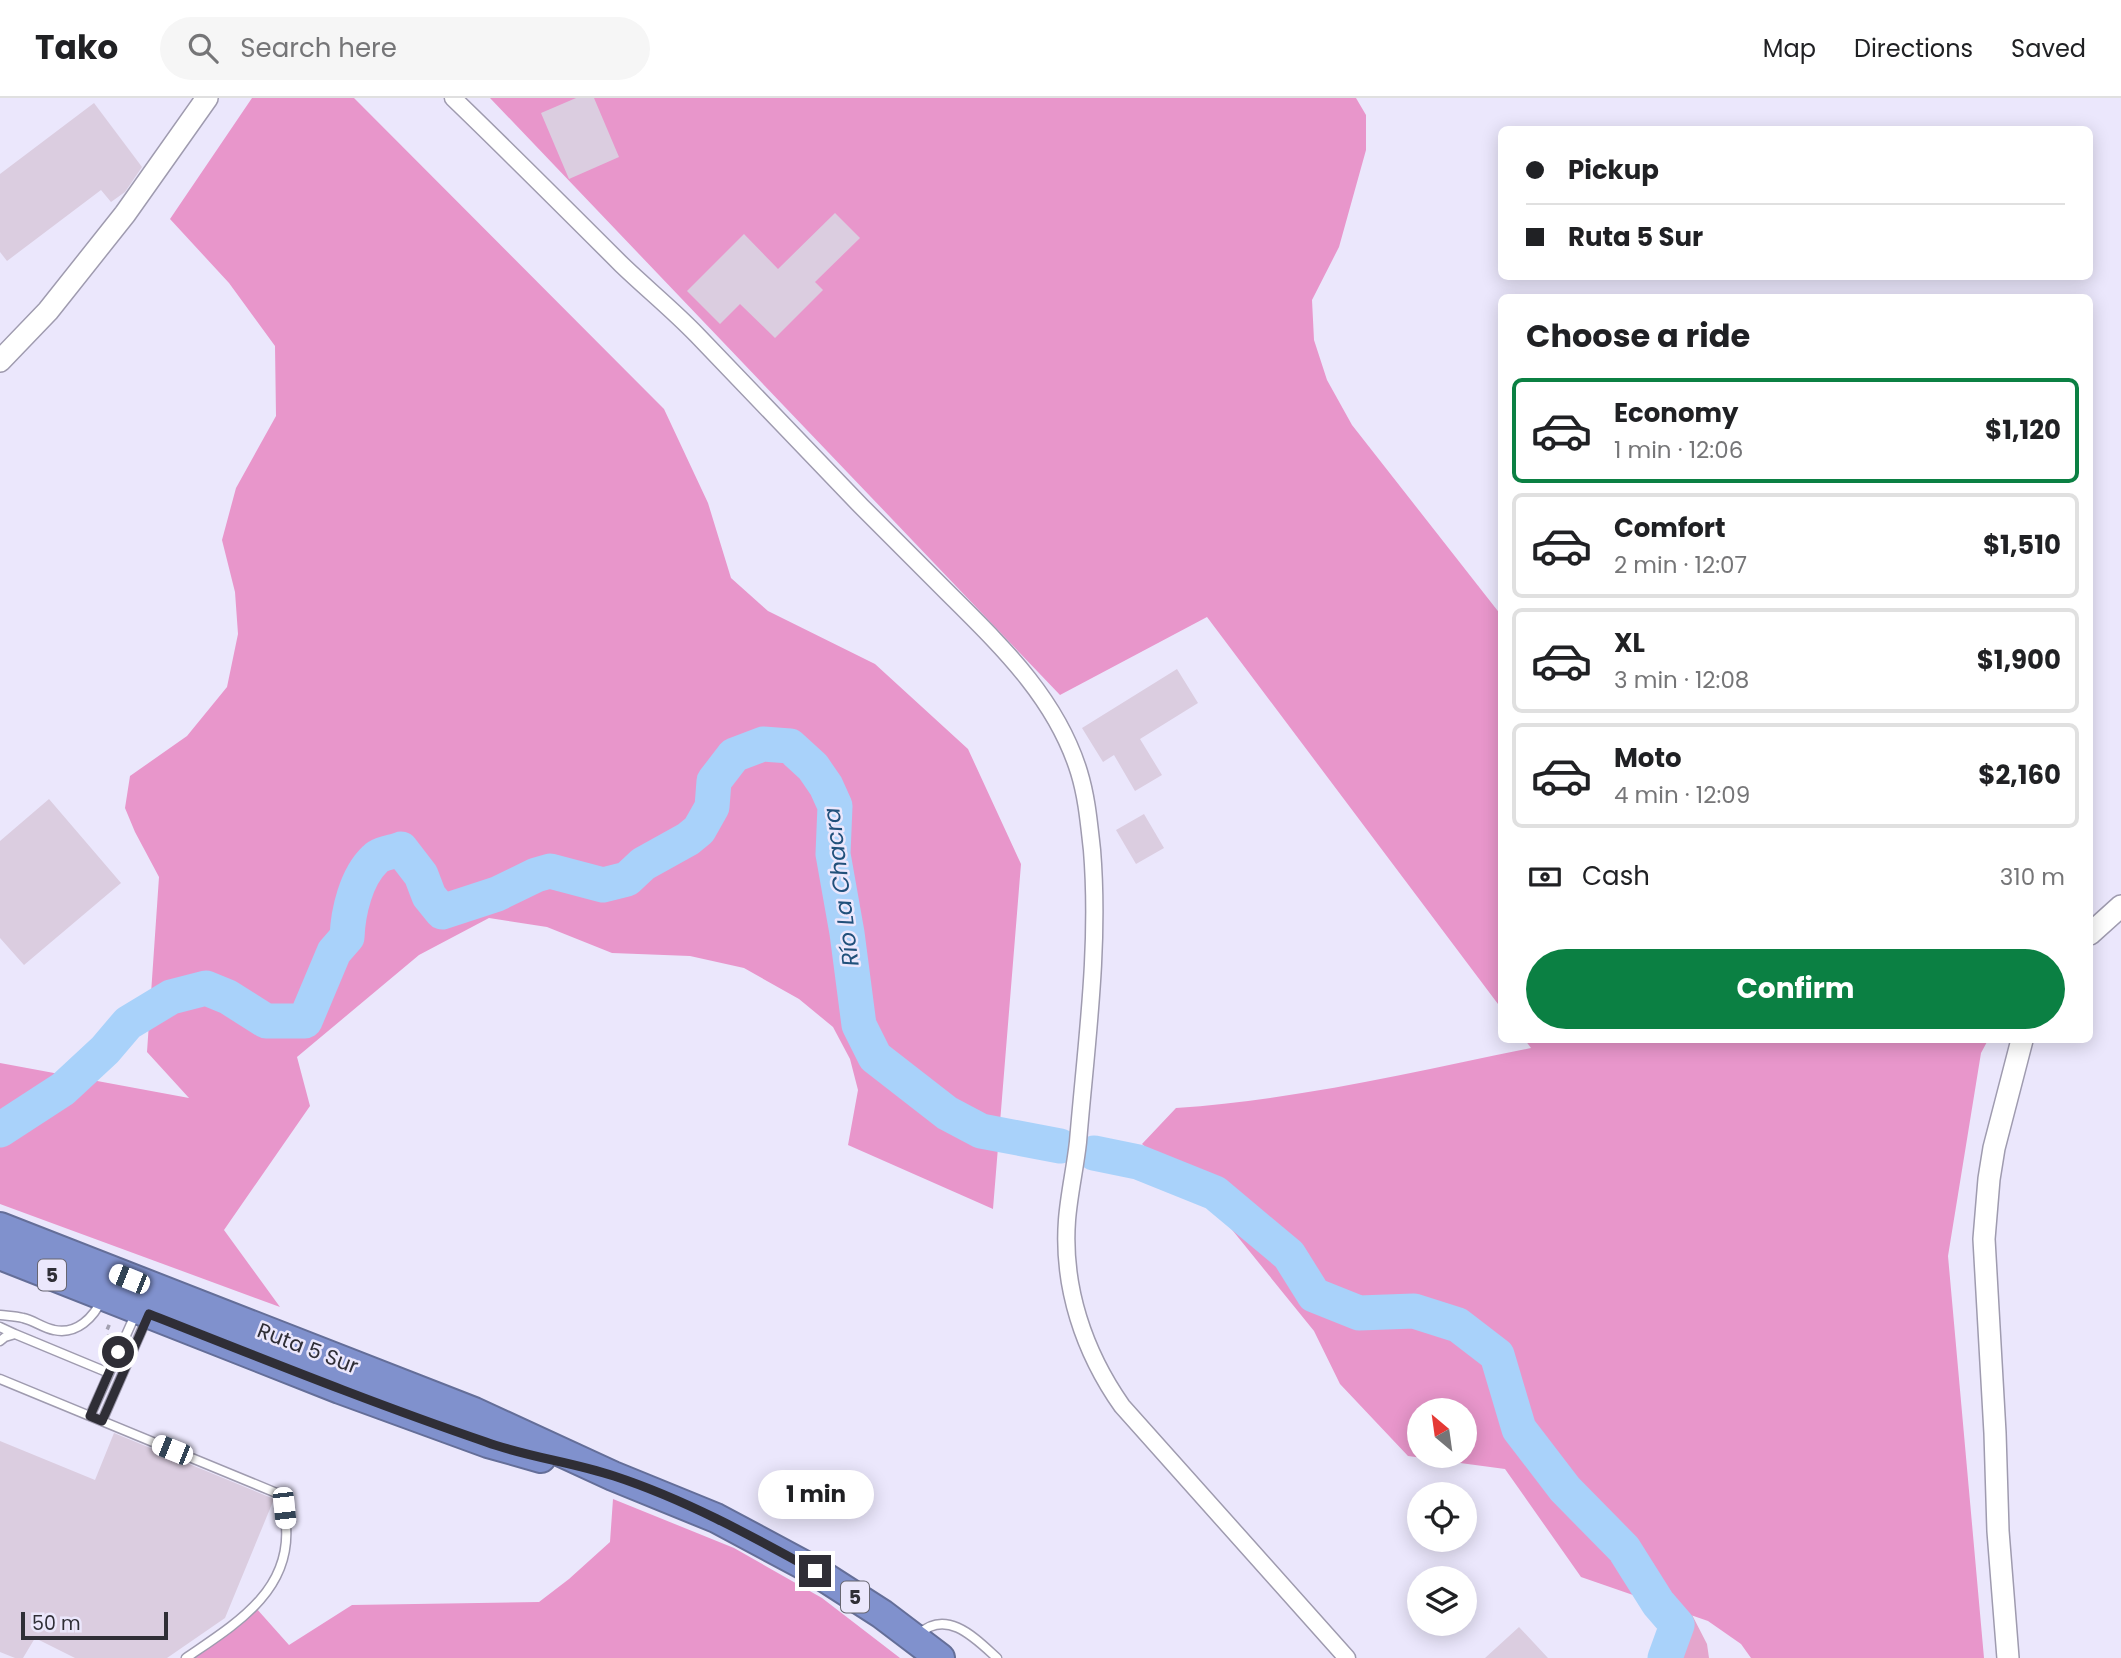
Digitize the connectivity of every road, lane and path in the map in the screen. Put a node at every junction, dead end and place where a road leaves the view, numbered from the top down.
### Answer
1 (207, 98) edge
2 (453, 98) edge
3 (0, 361) edge
4 (2121, 906) edge
5 (2093, 931) edge
6 (2021, 1043) edge
7 (0, 1227) edge
8 (0, 1255) edge
9 (79, 1258) junction
10 (104, 1296) junction
11 (145, 1303) junction
12 (0, 1315) edge
13 (0, 1327) edge
14 (15, 1334) junction
15 (0, 1341) edge
16 (109, 1373) junction
17 (0, 1379) edge
18 (90, 1416) junction
19 (102, 1421) junction
20 (914, 1638) junction
21 (186, 1658) edge
22 (940, 1658) edge
23 (997, 1658) edge
24 (1347, 1658) edge
25 (2008, 1658) edge

1 - 3 street
2 - 24 street
4 - 5 street
6 - 25 street
7 - 9 highway, Ruta 5 Sur / 5
8 - 10 highway, Ruta 5 Sur / 5
9 - 10 highway
9 - 11 highway, Ruta 5 Sur / 5
10 - 11 highway, Ruta 5 Sur / 5
10 - 12 lane
11 - 16 lane
11 - 19 lane
11 - 20 highway, Ruta 5 Sur / 5
13 - 14 lane
14 - 15 lane
14 - 16 lane
16 - 18 lane
17 - 18 lane
18 - 19 lane
19 - 21 lane
20 - 22 highway, Ruta 5 Sur / 5
20 - 23 lane

